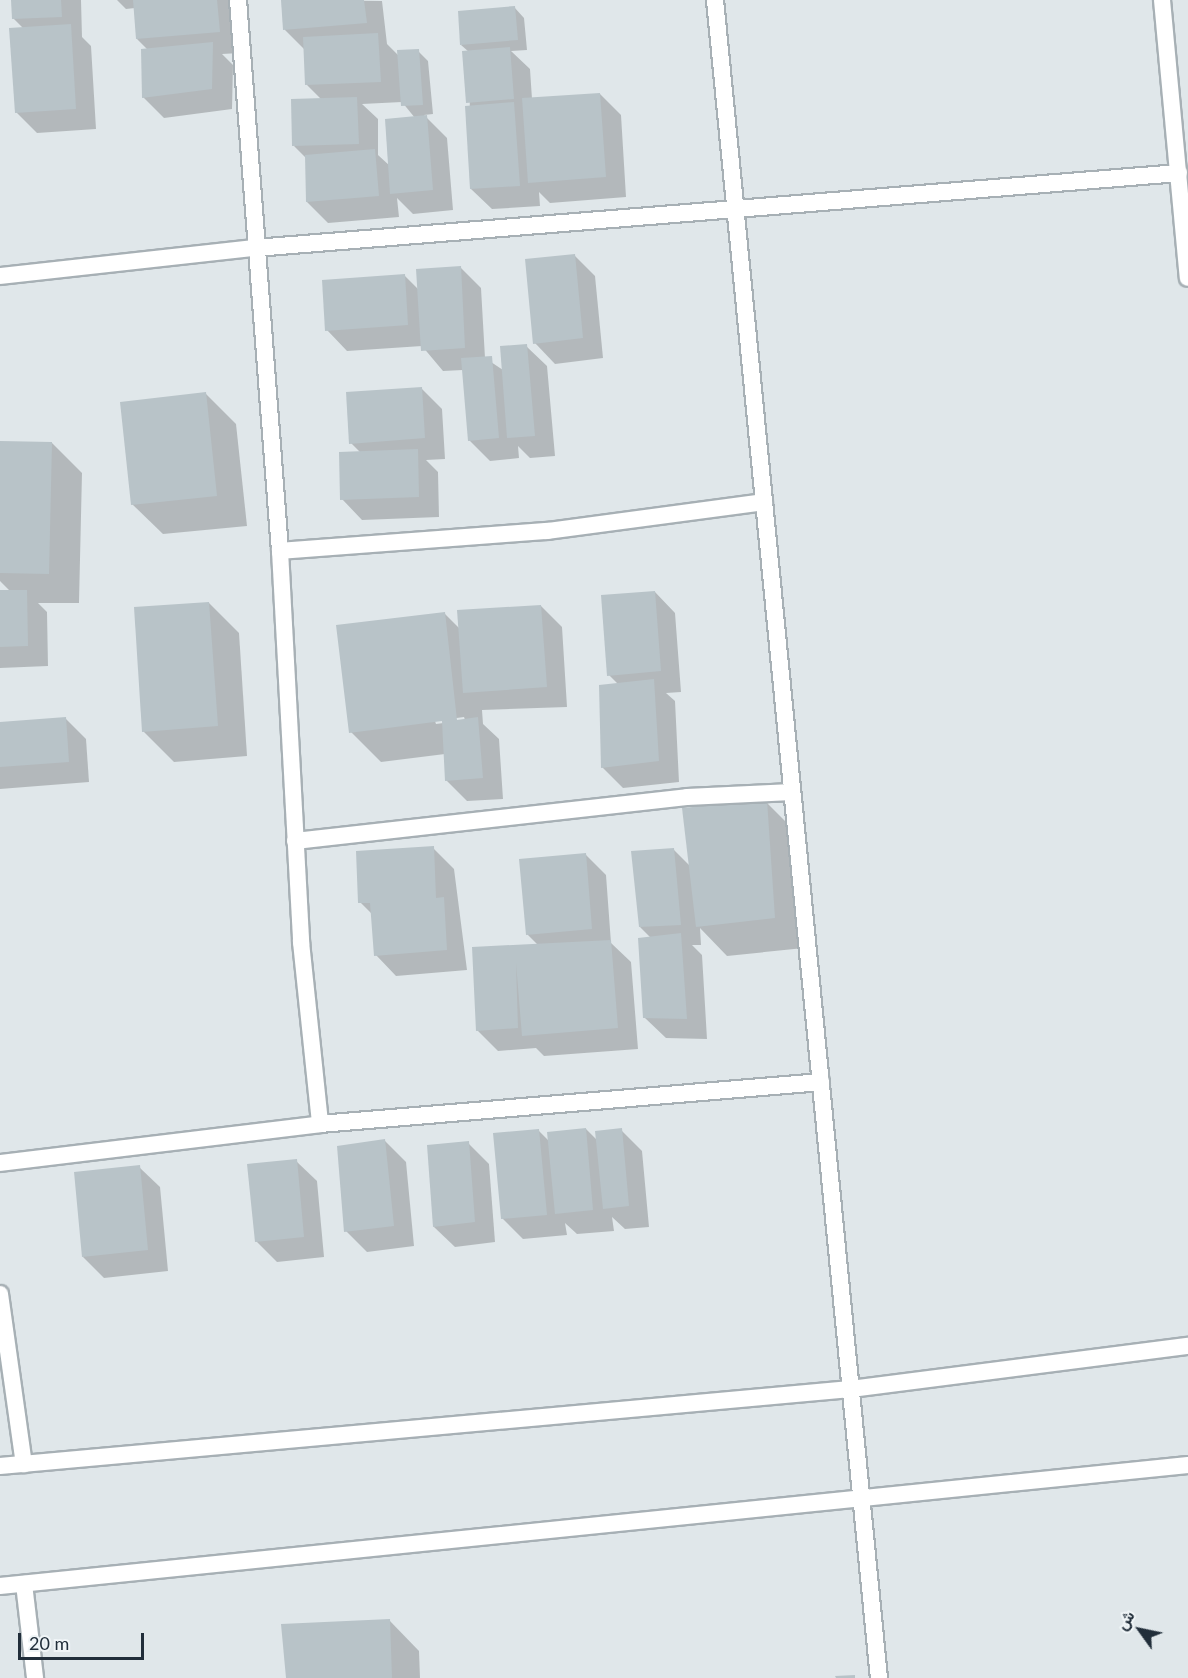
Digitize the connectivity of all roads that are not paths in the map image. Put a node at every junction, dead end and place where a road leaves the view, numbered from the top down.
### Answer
1 (238, 0) edge
2 (715, 0) edge
3 (1162, 0) edge
4 (1179, 173) junction
5 (736, 210) junction
6 (255, 248) junction
7 (0, 276) edge
8 (1188, 278) edge
9 (764, 502) junction
10 (280, 551) junction
11 (792, 792) junction
12 (295, 841) junction
13 (821, 1082) junction
14 (320, 1124) junction
15 (0, 1163) edge
16 (0, 1294) edge
17 (1188, 1346) edge
18 (850, 1389) junction
19 (24, 1464) junction
20 (1188, 1465) edge
21 (0, 1466) edge
22 (861, 1495) junction
23 (24, 1584) junction
24 (0, 1586) edge
25 (35, 1678) edge
26 (879, 1678) edge

1 - 6 street
2 - 5 street
3 - 4 street
4 - 5 street
4 - 8 street
5 - 6 street
5 - 9 street
6 - 7 street
6 - 10 street
9 - 10 street
9 - 11 street
10 - 12 street
11 - 12 street
11 - 13 street
12 - 14 street
13 - 14 street
13 - 18 street
14 - 15 street
16 - 19 street
17 - 18 street
18 - 19 street
18 - 22 street
19 - 21 street
20 - 22 street
22 - 23 street
22 - 26 street
23 - 24 street
23 - 25 street

